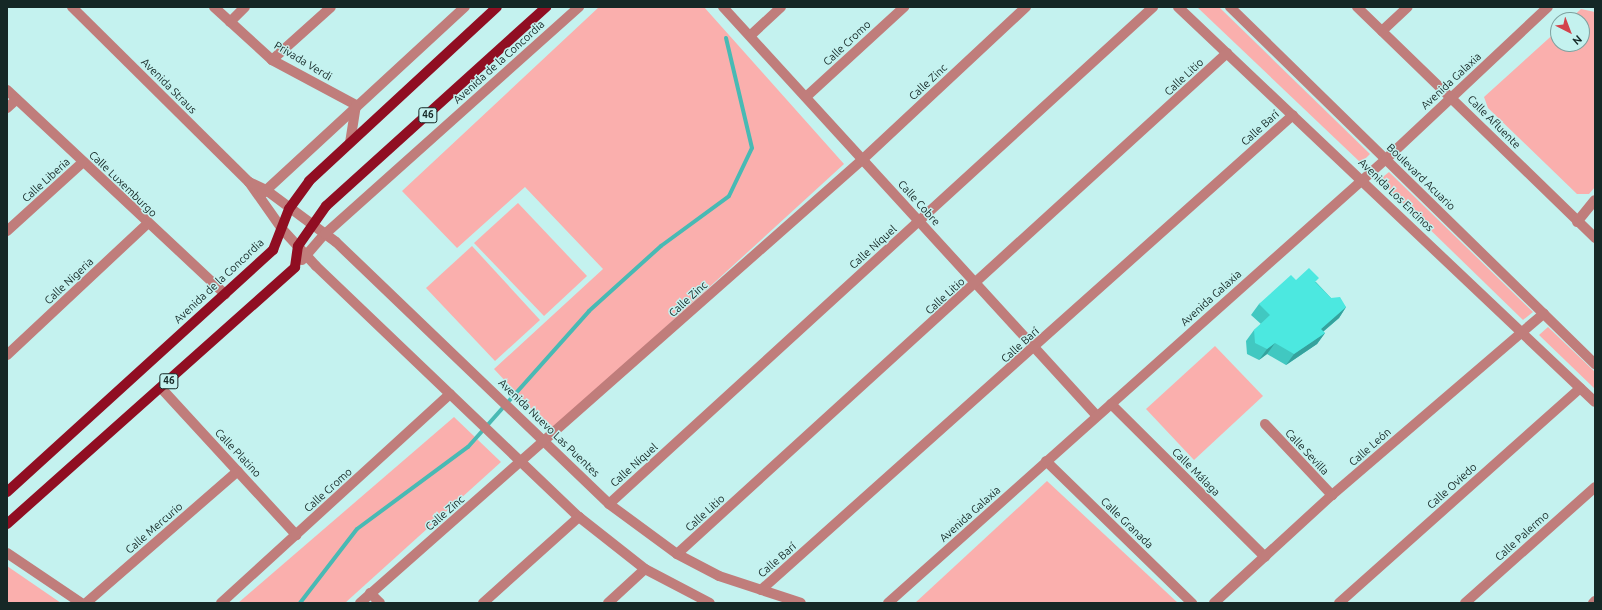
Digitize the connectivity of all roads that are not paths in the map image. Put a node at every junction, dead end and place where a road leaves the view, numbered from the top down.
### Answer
1 (72, 7) edge
2 (214, 7) edge
3 (244, 7) edge
4 (331, 7) edge
5 (465, 7) edge
6 (497, 7) edge
7 (546, 7) edge
8 (579, 7) edge
9 (723, 7) edge
10 (781, 7) edge
11 (904, 7) edge
12 (1026, 7) edge
13 (1153, 7) edge
14 (1178, 7) edge
15 (1230, 7) edge
16 (1357, 7) edge
17 (1408, 7) edge
18 (1548, 7) edge
19 (230, 22) junction
20 (1382, 31) junction
21 (751, 35) junction
22 (1227, 53) junction
23 (272, 60) junction
24 (7, 90) edge
25 (807, 96) junction
26 (1451, 97) junction
27 (17, 99) junction
28 (356, 105) junction
29 (7, 108) edge
30 (1293, 115) junction
31 (350, 142) junction
32 (863, 159) junction
33 (1386, 159) junction
34 (83, 162) junction
35 (1363, 179) junction
36 (249, 182) junction
37 (266, 190) junction
38 (258, 198) junction
39 (1595, 200) edge
40 (289, 209) junction
41 (920, 221) junction
42 (1577, 222) junction
43 (311, 223) junction
44 (147, 224) junction
45 (282, 229) junction
46 (7, 231) edge
47 (325, 234) junction
48 (1595, 238) edge
49 (298, 246) junction
50 (306, 255) junction
51 (295, 267) junction
52 (976, 284) junction
53 (224, 294) junction
54 (1544, 313) junction
55 (1522, 332) junction
56 (1035, 348) junction
57 (7, 355) edge
58 (1595, 364) edge
59 (160, 388) junction
60 (1580, 388) junction
61 (450, 394) junction
62 (1595, 402) edge
63 (1111, 404) junction
64 (1097, 416) junction
65 (1265, 424) dead end
66 (546, 441) junction
67 (1046, 461) junction
68 (521, 463) junction
69 (238, 470) junction
70 (1595, 488) edge
71 (7, 492) edge
72 (1332, 495) junction
73 (610, 504) junction
74 (578, 517) junction
75 (7, 524) edge
76 (296, 535) junction
77 (7, 553) edge
78 (677, 554) junction
79 (1265, 557) junction
80 (645, 569) junction
81 (761, 590) junction
82 (370, 593) junction
83 (81, 603) edge
84 (86, 603) edge
85 (221, 603) edge
86 (360, 603) edge
87 (380, 603) edge
88 (483, 603) edge
89 (608, 603) edge
90 (710, 603) edge
91 (801, 603) edge
92 (888, 603) edge
93 (1192, 603) edge
94 (1214, 603) edge
95 (1339, 603) edge
96 (1465, 603) edge

1 - 36 street, Avenida Straus
2 - 19 street, Privada Verdi
3 - 19 street
4 - 23 street
5 - 28 street
6 - 31 main road, Avenida de la Concordia / 46
7 - 43 main road, Avenida de la Concordia / 46
8 - 47 street, Avenida de la Concordia
9 - 21 street, Calle Cobre
10 - 21 street
11 - 25 street, Calle Cromo
12 - 32 street, Calle Zinc
13 - 41 street, Calle Níquel
14 - 22 street, Avenida Los Encinos
15 - 33 street, Boulevard Acuario
16 - 20 street, Calle Afluente
17 - 20 street
18 - 26 street, Avenida Galaxia
19 - 23 street, Privada Verdi
20 - 26 street, Calle Afluente
21 - 25 street, Calle Cobre
22 - 30 street, Avenida Los Encinos
22 - 52 street, Calle Litio
23 - 28 street, Privada Verdi
24 - 27 street, Calle Luxemburgo
25 - 32 street, Calle Cobre
26 - 33 street, Avenida Galaxia
26 - 42 street, Calle Afluente
27 - 29 street
27 - 34 street, Calle Luxemburgo
28 - 31 street
28 - 37 street
30 - 35 street, Avenida Los Encinos
30 - 56 street, Calle Barí
31 - 40 main road, Avenida de la Concordia / 46
32 - 41 street, Calle Cobre
32 - 66 street, Calle Zinc
33 - 35 street, Avenida Galaxia
33 - 54 street, Boulevard Acuario
34 - 44 street, Calle Luxemburgo
34 - 46 street, Calle Liberia
35 - 55 street, Avenida Los Encinos
35 - 63 street, Avenida Galaxia
36 - 37 street, Avenida Straus
36 - 38 street, Avenida Straus
37 - 38 street
37 - 40 street, Avenida Straus
38 - 45 street, Avenida Straus
39 - 42 street
40 - 43 street, Avenida Straus
40 - 45 main road, Avenida de la Concordia / 46
41 - 52 street, Calle Cobre
41 - 73 street, Calle Níquel
42 - 48 street, Calle Afluente
43 - 47 street, Avenida Nuevo Las Puentes
43 - 49 main road, Avenida de la Concordia / 46
44 - 53 street, Calle Luxemburgo
44 - 57 street, Calle Nigeria
45 - 49 street, Avenida Straus
45 - 53 main road, Avenida de la Concordia / 46
47 - 50 street, Avenida de la Concordia
47 - 66 street, Avenida Nuevo Las Puentes
49 - 50 street
49 - 51 main road, Avenida de la Concordia / 46
50 - 51 street, Avenida de la Concordia
50 - 61 street
51 - 59 main road, Avenida de la Concordia / 46
52 - 56 street, Calle Cobre
52 - 78 street, Calle Litio
53 - 71 main road, Avenida de la Concordia / 46
54 - 55 street, Calle León
54 - 58 street, Boulevard Acuario
55 - 60 street, Avenida Los Encinos
55 - 72 street, Calle León
56 - 64 street, Calle Cobre
56 - 81 street, Calle Barí
59 - 69 street, Calle Platino
59 - 75 main road, Avenida de la Concordia / 46
60 - 62 street, Avenida Los Encinos
60 - 95 street, Calle Oviedo
61 - 68 street
61 - 76 street, Calle Cromo
63 - 64 street, Avenida Galaxia
63 - 79 street, Calle Málaga
64 - 67 street, Avenida Galaxia
65 - 72 street, Calle Sevilla
66 - 68 street, Calle Zinc
66 - 73 street, Avenida Nuevo Las Puentes
67 - 92 street, Avenida Galaxia
67 - 93 street, Calle Granada
68 - 74 street
68 - 82 street, Calle Zinc
69 - 76 street, Calle Platino
69 - 84 street, Calle Mercurio
70 - 96 street, Calle Palermo
72 - 79 street, Calle León
73 - 78 street, Avenida Nuevo Las Puentes
74 - 80 street
74 - 88 street
76 - 85 street, Calle Cromo
77 - 83 street
78 - 81 street, Avenida Nuevo Las Puentes
79 - 94 street, Calle León
80 - 89 street
80 - 90 street
81 - 91 street, Avenida Nuevo Las Puentes
82 - 86 street, Calle Zinc
82 - 87 street

